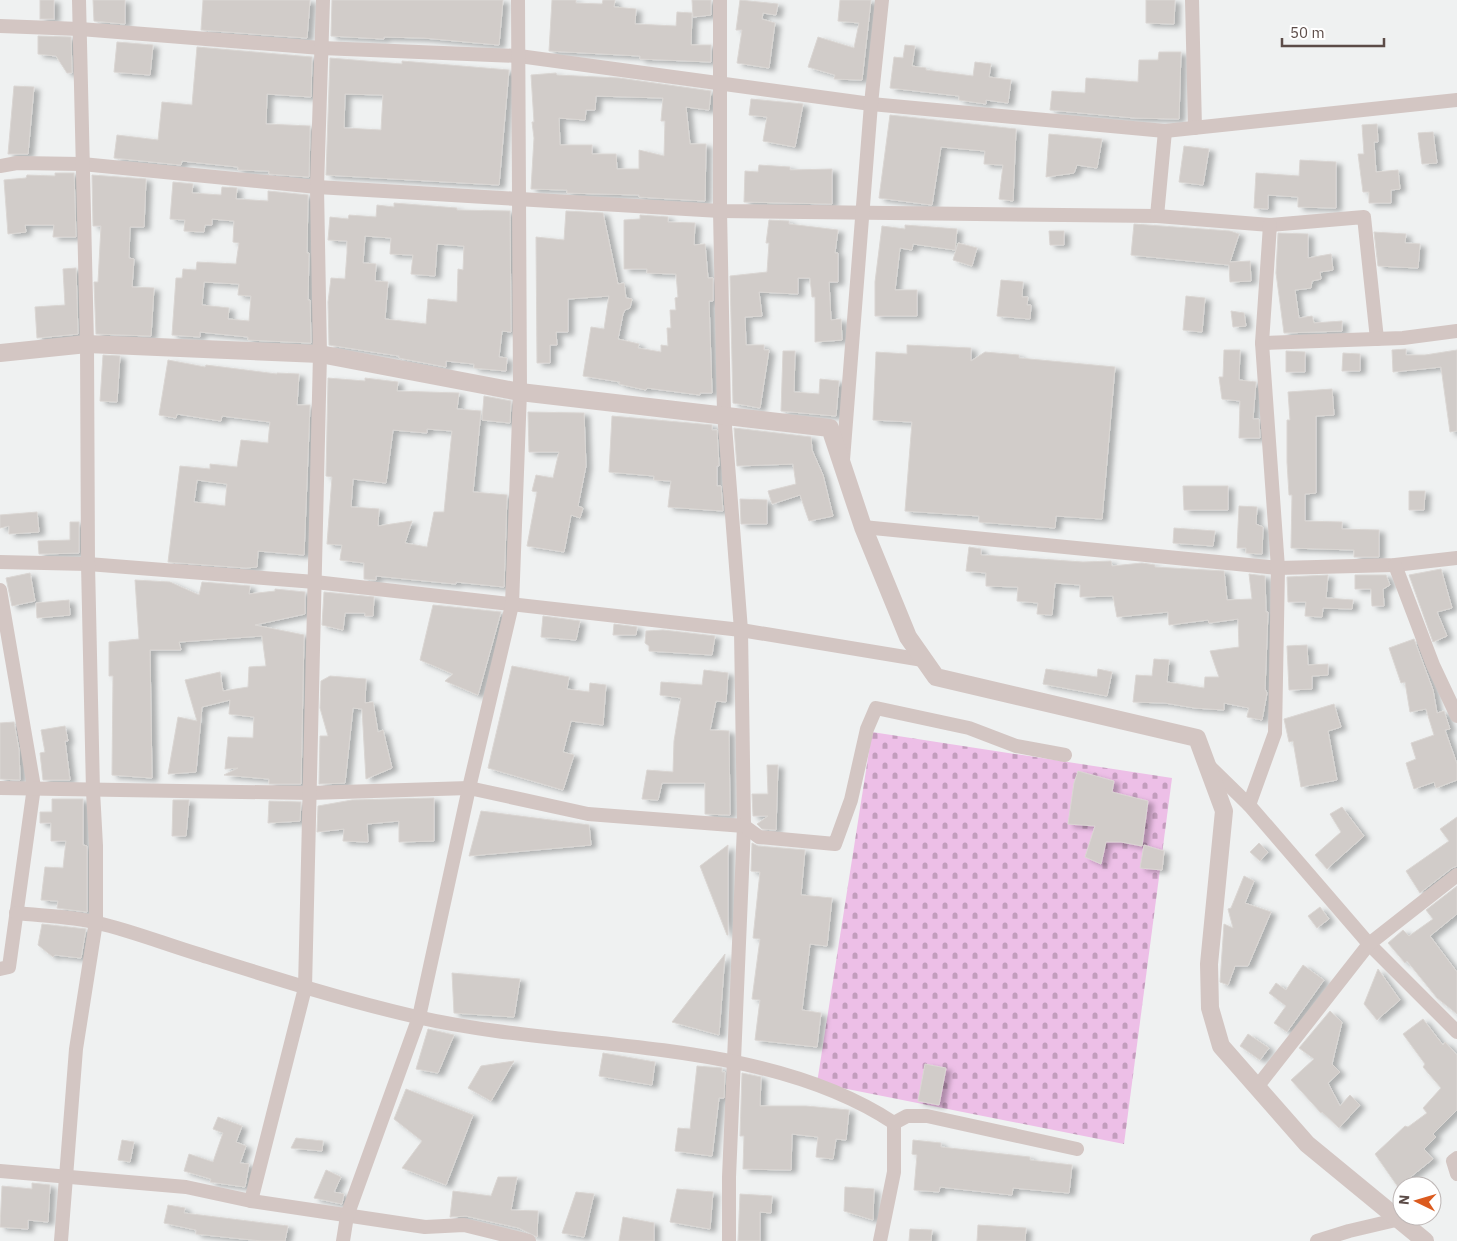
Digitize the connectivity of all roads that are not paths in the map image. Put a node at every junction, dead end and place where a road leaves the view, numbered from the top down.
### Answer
1 (80, 0) edge
2 (323, 0) edge
3 (518, 0) edge
4 (720, 0) edge
5 (882, 0) edge
6 (1192, 0) edge
7 (0, 26) edge
8 (80, 29) junction
9 (321, 48) junction
10 (519, 56) junction
11 (721, 82) junction
12 (1457, 100) edge
13 (871, 104) junction
14 (1194, 128) junction
15 (1165, 131) junction
16 (82, 164) junction
17 (0, 166) edge
18 (317, 187) junction
19 (518, 198) junction
20 (720, 211) junction
21 (863, 213) junction
22 (1157, 216) junction
23 (1270, 224) junction
24 (1457, 331) edge
25 (1378, 339) junction
26 (1262, 343) junction
27 (87, 344) junction
28 (0, 353) edge
29 (320, 354) junction
30 (520, 392) junction
31 (724, 414) junction
32 (843, 461) junction
33 (863, 527) junction
34 (1457, 558) edge
35 (0, 562) edge
36 (88, 564) junction
37 (1395, 566) junction
38 (1278, 568) junction
39 (315, 582) junction
40 (0, 590) edge
41 (512, 605) junction
42 (741, 630) junction
43 (923, 660) junction
44 (1457, 716) edge
45 (1065, 755) dead end
46 (1207, 764) junction
47 (34, 787) junction
48 (0, 788) edge
49 (469, 788) junction
50 (93, 791) junction
51 (310, 793) junction
52 (1249, 806) junction
53 (744, 826) junction
54 (1457, 875) edge
55 (16, 913) junction
56 (96, 922) junction
57 (1369, 944) junction
58 (0, 969) edge
59 (305, 988) junction
60 (419, 1018) junction
61 (1457, 1032) edge
62 (734, 1061) junction
63 (1257, 1087) junction
64 (894, 1123) junction
65 (1077, 1149) dead end
66 (1457, 1158) edge
67 (0, 1171) edge
68 (1457, 1174) edge
69 (66, 1176) junction
70 (251, 1201) junction
71 (1392, 1212) edge
72 (347, 1216) junction
73 (1392, 1220) edge
74 (1409, 1226) edge
75 (62, 1241) edge
76 (342, 1241) edge
77 (529, 1241) edge
78 (729, 1241) edge
79 (880, 1241) edge
80 (1318, 1241) edge
81 (1425, 1241) edge

1 - 8 street
2 - 9 street
3 - 10 street
4 - 11 street
5 - 13 street
6 - 14 street
7 - 8 street
8 - 9 street
8 - 16 street
9 - 10 street
9 - 18 street
10 - 11 street
10 - 19 street
11 - 13 street
11 - 20 street
12 - 14 street
13 - 15 street
13 - 21 street
14 - 15 street
15 - 22 street
16 - 17 street
16 - 18 street
16 - 27 street
18 - 19 street
18 - 29 street
19 - 20 street
19 - 30 street
20 - 21 street
20 - 31 street
21 - 22 street
21 - 32 street
22 - 23 street
23 - 25 street
23 - 26 street
24 - 25 street
25 - 26 street
26 - 38 street
27 - 28 street
27 - 29 street
27 - 36 street
29 - 30 street
29 - 39 street
30 - 31 street
30 - 41 street
31 - 32 street
31 - 42 street
32 - 33 street
33 - 38 street
33 - 43 street
34 - 37 street
35 - 36 street
36 - 39 street
36 - 50 street
37 - 38 street
37 - 44 street
38 - 52 street
39 - 41 street
39 - 51 street
40 - 47 street
41 - 42 street
41 - 49 street
42 - 43 street
42 - 53 street
43 - 46 street
45 - 53 street
46 - 52 street
46 - 63 street
47 - 48 street
47 - 50 street
47 - 55 street
49 - 51 street
49 - 53 street
49 - 60 street
50 - 51 street
50 - 56 street
51 - 59 street
52 - 57 street
53 - 62 street
54 - 57 street
55 - 56 street
55 - 58 street
56 - 59 street
56 - 69 street
57 - 61 street
57 - 63 street
59 - 60 street
59 - 70 street
60 - 62 street
60 - 72 street
62 - 64 street
62 - 78 street
63 - 71 street
64 - 65 street
64 - 79 street
66 - 68 street
67 - 69 street
69 - 70 street
69 - 75 street
70 - 72 street
72 - 76 street
72 - 77 street
73 - 80 street
74 - 81 street

